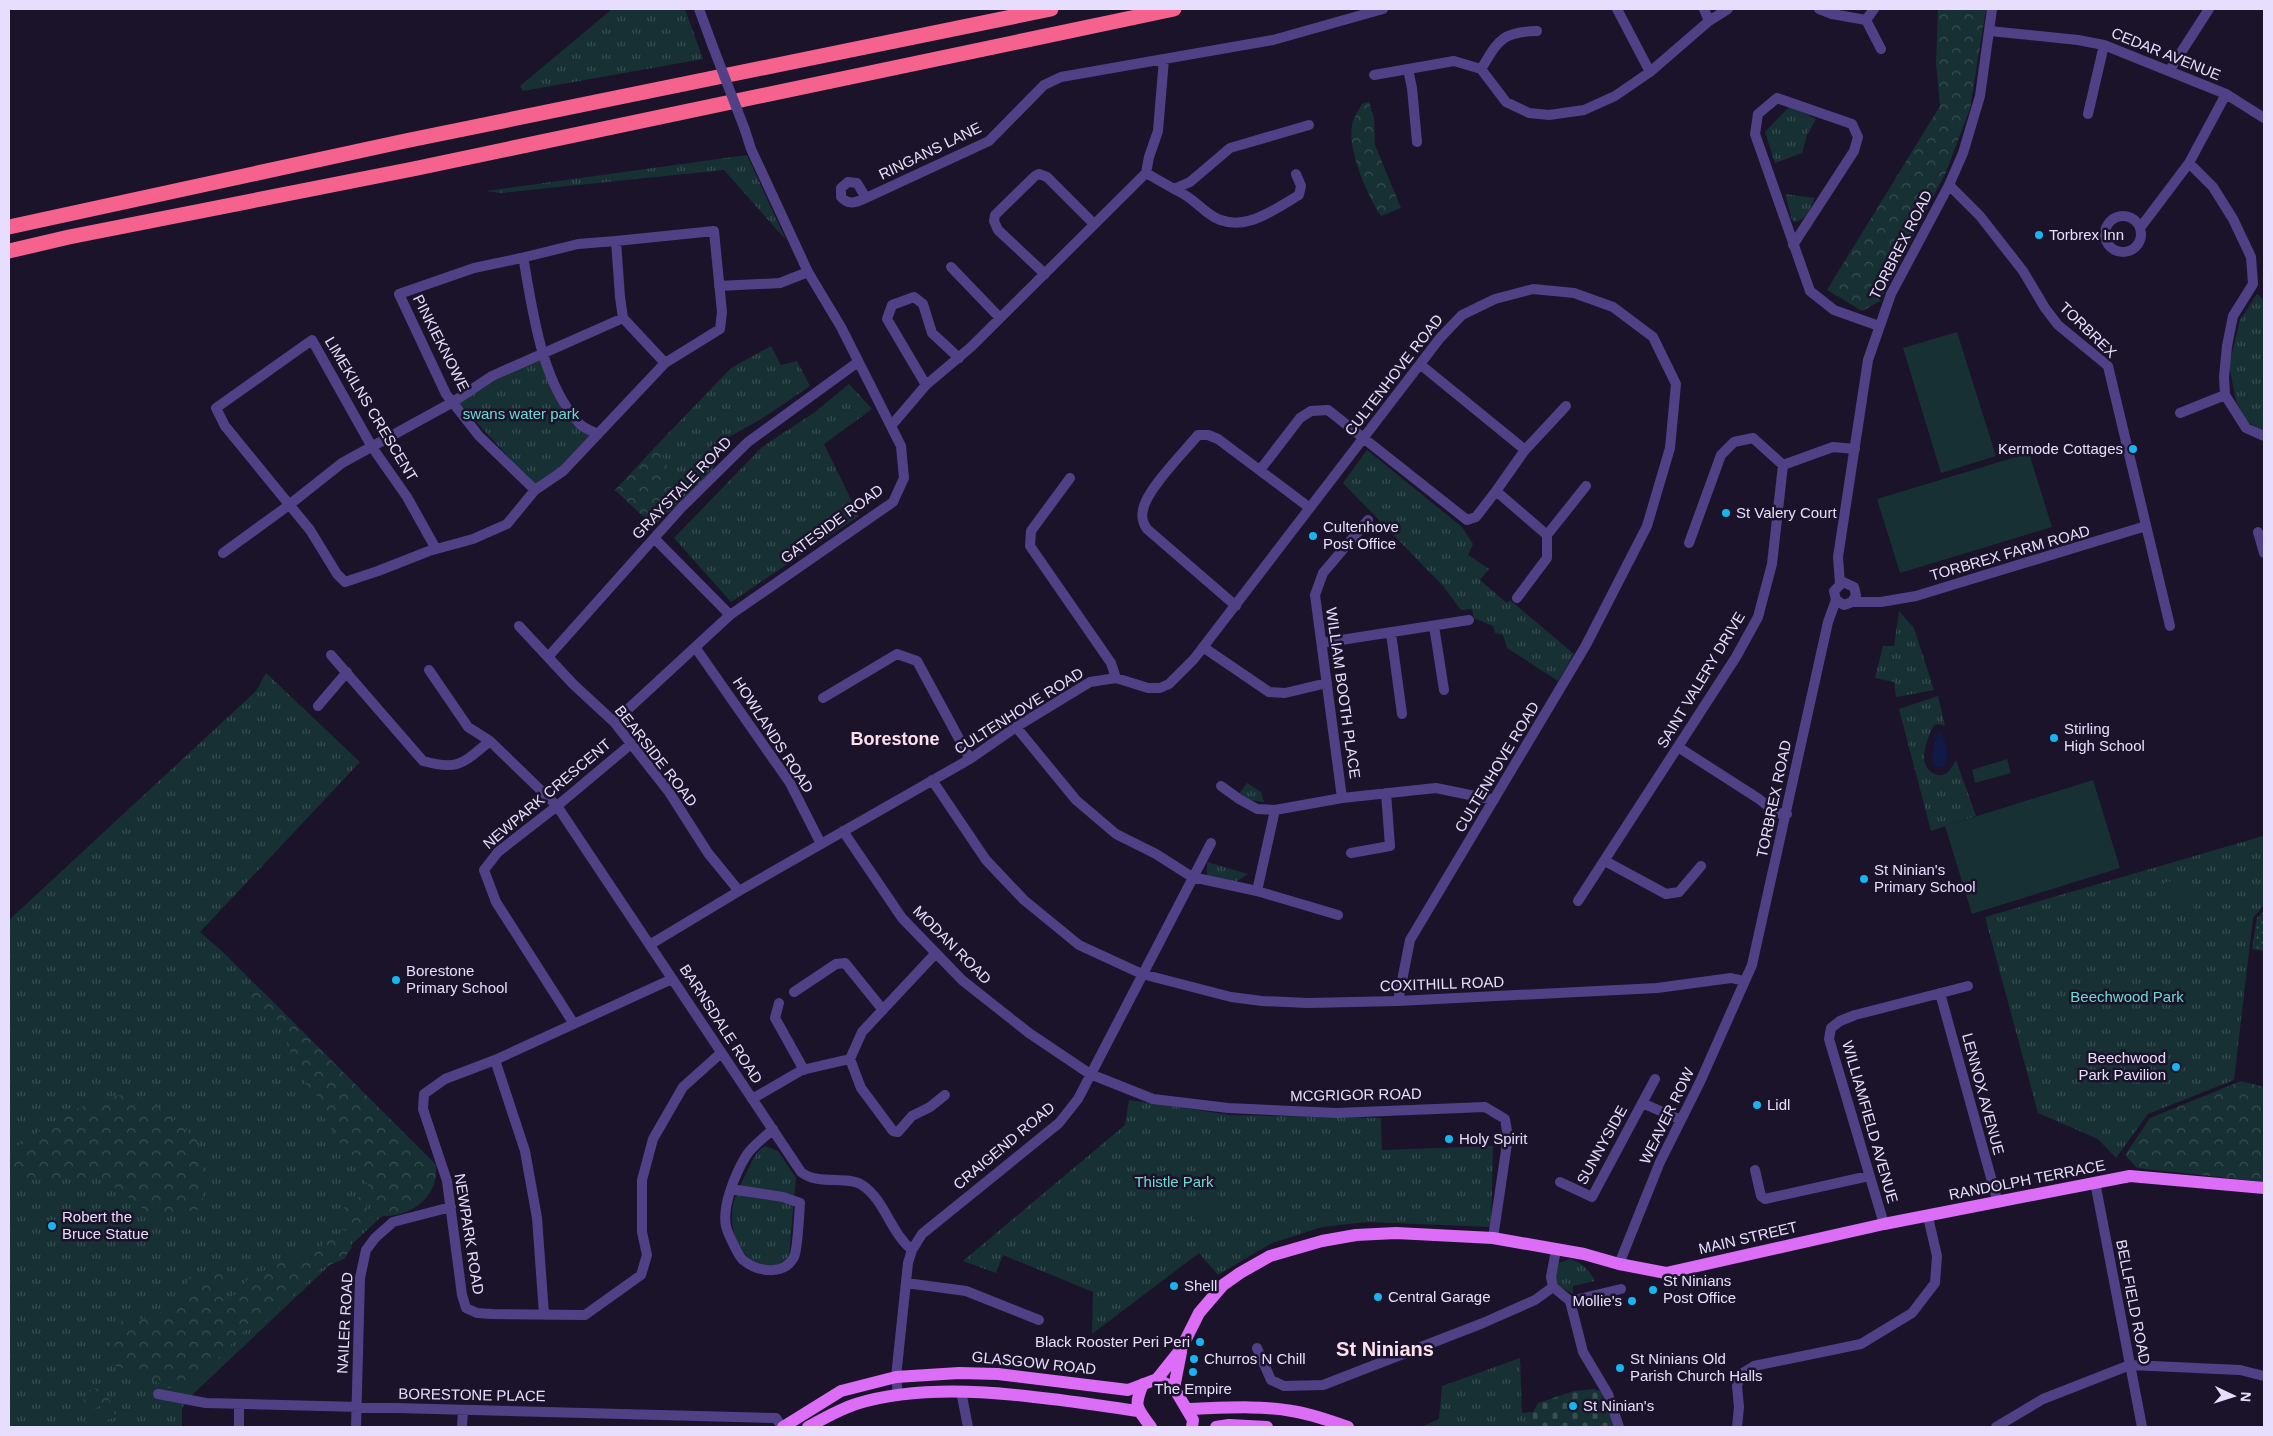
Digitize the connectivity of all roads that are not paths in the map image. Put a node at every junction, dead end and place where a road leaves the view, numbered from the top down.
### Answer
1 (699, 9) edge
2 (1050, 9) edge
3 (1174, 9) edge
4 (1383, 9) edge
5 (1617, 9) edge
6 (1704, 9) edge
7 (1728, 9) edge
8 (1819, 9) edge
9 (1874, 9) edge
10 (1992, 9) edge
11 (2209, 9) edge
12 (1866, 20) junction
13 (1709, 22) junction
14 (1537, 31) dead end
15 (1990, 31) junction
16 (2104, 45) junction
17 (1881, 49) dead end
18 (1164, 59) junction
19 (1408, 69) junction
20 (1481, 69) junction
21 (2169, 71) junction
22 (1650, 72) junction
23 (1374, 75) dead end
24 (2226, 94) junction
25 (2088, 114) dead end
26 (2264, 118) edge
27 (1309, 125) dead end
28 (1417, 142) dead end
29 (2189, 163) junction
30 (1146, 173) junction
31 (1296, 174) dead end
32 (1949, 184) junction
33 (1174, 189) junction
34 (866, 198) dead end
35 (1094, 224) junction
36 (9, 227) edge
37 (2140, 228) dead end
38 (616, 241) junction
39 (1793, 245) junction
40 (9, 251) edge
41 (521, 258) junction
42 (951, 267) dead end
43 (808, 272) junction
44 (1044, 274) junction
45 (719, 286) junction
46 (623, 318) junction
47 (1000, 318) junction
48 (1879, 326) junction
49 (544, 353) junction
50 (959, 358) junction
51 (665, 362) junction
52 (858, 362) junction
53 (1421, 365) junction
54 (926, 385) junction
55 (2225, 395) junction
56 (453, 402) junction
57 (1566, 406) dead end
58 (2180, 413) dead end
59 (891, 426) junction
60 (598, 434) junction
61 (2264, 436) edge
62 (1362, 439) junction
63 (372, 447) junction
64 (1855, 449) junction
65 (1525, 450) junction
66 (1783, 465) junction
67 (1260, 470) junction
68 (1070, 478) dead end
69 (1586, 486) dead end
70 (535, 490) junction
71 (1496, 491) junction
72 (289, 505) junction
73 (1310, 508) junction
74 (1368, 520) dead end
75 (2146, 526) junction
76 (2258, 532) dead end
77 (1547, 535) junction
78 (654, 538) junction
79 (1689, 542) dead end
80 (2263, 547) edge
81 (436, 549) junction
82 (223, 552) dead end
83 (1847, 585) junction
84 (1518, 598) dead end
85 (1844, 602) junction
86 (1881, 602) junction
87 (1236, 606) junction
88 (730, 615) junction
89 (1469, 620) dead end
90 (519, 626) dead end
91 (1434, 626) junction
92 (2170, 626) dead end
93 (1391, 633) junction
94 (1322, 643) junction
95 (695, 647) junction
96 (1203, 647) junction
97 (331, 655) dead end
98 (548, 657) junction
99 (429, 670) dead end
100 (347, 672) junction
101 (1116, 678) junction
102 (1327, 683) junction
103 (1444, 690) dead end
104 (823, 698) dead end
105 (318, 706) dead end
106 (1402, 714) dead end
107 (614, 722) junction
108 (1016, 727) junction
109 (490, 741) junction
110 (631, 744) junction
111 (1678, 747) junction
112 (970, 759) junction
113 (932, 780) junction
114 (1221, 786) dead end
115 (1386, 793) junction
116 (1342, 798) junction
117 (1494, 800) junction
118 (558, 806) junction
119 (1275, 810) junction
120 (1787, 814) junction
121 (843, 831) junction
122 (1211, 843) dead end
123 (821, 844) junction
124 (1352, 853) dead end
125 (1606, 861) junction
126 (1701, 866) dead end
127 (1192, 877) junction
128 (739, 891) junction
129 (1257, 891) junction
130 (1578, 901) dead end
131 (1338, 915) dead end
132 (651, 944) junction
133 (935, 954) junction
134 (1142, 974) junction
135 (672, 979) junction
136 (1744, 981) junction
137 (1968, 986) dead end
138 (794, 992) dead end
139 (1940, 994) junction
140 (1398, 1001) junction
141 (779, 1004) dead end
142 (883, 1010) junction
143 (574, 1024) junction
144 (721, 1053) junction
145 (850, 1059) junction
146 (495, 1060) junction
147 (804, 1070) junction
148 (1090, 1074) junction
149 (1655, 1079) dead end
150 (945, 1095) dead end
151 (752, 1099) junction
152 (1642, 1103) junction
153 (1681, 1120) junction
154 (773, 1130) junction
155 (1755, 1170) dead end
156 (1870, 1176) junction
157 (1560, 1182) dead end
158 (2095, 1182) junction
159 (2264, 1188) edge
160 (731, 1190) junction
161 (1998, 1202) junction
162 (451, 1207) junction
163 (1928, 1217) junction
164 (1884, 1224) junction
165 (1493, 1238) junction
166 (912, 1250) junction
167 (1556, 1250) junction
168 (1619, 1264) junction
169 (906, 1283) junction
170 (1553, 1287) junction
171 (1620, 1289) dead end
172 (1570, 1301) junction
173 (544, 1314) junction
174 (1038, 1320) dead end
175 (1257, 1348) dead end
176 (1181, 1349) junction
177 (2130, 1365) junction
178 (2264, 1376) edge
179 (896, 1377) junction
180 (1157, 1379) junction
181 (1143, 1384) junction
182 (1174, 1388) junction
183 (961, 1391) junction
184 (158, 1394) dead end
185 (898, 1396) junction
186 (240, 1404) junction
187 (355, 1407) junction
188 (1188, 1409) junction
189 (463, 1410) junction
190 (1138, 1411) junction
191 (239, 1427) edge
192 (356, 1427) edge
193 (462, 1427) edge
194 (784, 1427) edge
195 (809, 1427) edge
196 (968, 1427) edge
197 (1151, 1427) edge
198 (1192, 1427) edge
199 (1216, 1427) edge
200 (1267, 1427) edge
201 (1348, 1427) edge
202 (1619, 1427) edge
203 (1737, 1427) edge
204 (1996, 1427) edge
205 (2142, 1427) edge

1 - 43 street, GATESIDE ROAD, bridge
2 - 36 highway
3 - 40 highway
4 - 18 street, RINGANS LANE
5 - 22 street
6 - 13 street
7 - 13 street
8 - 12 street
9 - 12 street
10 - 15 street, TORBREX ROAD
11 - 21 street
12 - 17 street
13 - 22 street
14 - 20 street
15 - 16 street, CEDAR AVENUE
15 - 32 street, TORBREX ROAD
16 - 21 street, CEDAR AVENUE
16 - 25 street
18 - 30 street
18 - 34 street, RINGANS LANE
19 - 20 street
19 - 23 street
19 - 28 street
20 - 22 street
21 - 24 street, CEDAR AVENUE
24 - 26 street, CEDAR AVENUE
24 - 29 street
27 - 33 street
29 - 37 street
29 - 55 street
30 - 33 street
30 - 35 street
31 - 33 street
32 - 48 street, TORBREX ROAD
32 - 75 street, TORBREX
35 - 44 street
35 - 44 street
38 - 41 street
38 - 45 street
38 - 46 street
39 - 39 street
39 - 48 street
41 - 49 street
41 - 56 street, PINKIEKNOWE
42 - 47 street
43 - 45 street
43 - 52 street, GATESIDE ROAD
44 - 47 street
45 - 51 street
46 - 49 street
46 - 51 street
47 - 50 street
48 - 64 street, TORBREX ROAD
49 - 56 street
49 - 60 street
50 - 54 street
50 - 54 street
51 - 60 street
52 - 59 street, GATESIDE ROAD
52 - 78 street, GRAYSTALE ROAD
53 - 62 street, CULTENHOVE ROAD
53 - 65 street
53 - 117 street, CULTENHOVE ROAD
54 - 59 street
55 - 58 street
55 - 61 street
56 - 63 street
56 - 70 street, PINKIEKNOWE
57 - 65 street
59 - 88 street, GATESIDE ROAD
60 - 70 street
62 - 67 street
62 - 71 street
62 - 73 street, CULTENHOVE ROAD
63 - 72 street
63 - 72 street, LIMEKILNS CRESCENT
63 - 81 street, LIMEKILNS CRESCENT
64 - 66 street
64 - 83 street, TORBREX ROAD
65 - 71 street
66 - 79 street
66 - 111 street, SAINT VALERY DRIVE
67 - 73 street
67 - 87 street
68 - 101 street
69 - 77 street
70 - 81 street
71 - 77 street
72 - 81 street, LIMEKILNS CRESCENT
72 - 82 street
73 - 87 street, CULTENHOVE ROAD
74 - 94 street, WILLIAM BOOTH PLACE
75 - 86 street, TORBREX FARM ROAD
75 - 92 street, TORBREX
76 - 80 street
77 - 84 street
78 - 88 street
78 - 98 street, GRAYSTALE ROAD
83 - 85 street, TORBREX ROAD
83 - 85 street, TORBREX ROAD
83 - 86 street
85 - 86 street, TORBREX FARM ROAD
85 - 120 street, TORBREX ROAD
87 - 96 street, CULTENHOVE ROAD
88 - 95 street, GATESIDE ROAD
89 - 91 street
90 - 98 street, BEARSIDE ROAD
91 - 93 street
91 - 103 street
93 - 94 street
93 - 106 street
94 - 102 street, WILLIAM BOOTH PLACE
95 - 107 street, GATESIDE ROAD
95 - 123 street, HOWLANDS ROAD
96 - 101 street, CULTENHOVE ROAD
96 - 102 street
97 - 100 street
98 - 107 street, BEARSIDE ROAD
99 - 109 street, BARNSDALE ROAD
100 - 105 street
100 - 109 street
101 - 108 street, CULTENHOVE ROAD
102 - 116 street, WILLIAM BOOTH PLACE
104 - 112 street
107 - 110 street, BEARSIDE ROAD
108 - 112 street, CULTENHOVE ROAD
108 - 127 street
109 - 118 street, BARNSDALE ROAD
110 - 118 street, NEWPARK CRESCENT
110 - 128 street, BEARSIDE ROAD
111 - 120 street
111 - 125 street, SAINT VALERY DRIVE
112 - 113 street, CULTENHOVE ROAD
113 - 121 street, CULTENHOVE ROAD
113 - 134 street, COXITHILL ROAD
114 - 119 street
115 - 116 street
115 - 117 street
115 - 124 street
116 - 119 street
117 - 140 street, CULTENHOVE ROAD
118 - 132 street, BARNSDALE ROAD
118 - 143 street, NEWPARK CRESCENT
119 - 129 street
120 - 136 street, TORBREX ROAD
121 - 123 street, CULTENHOVE ROAD
121 - 133 street, MODAN ROAD
122 - 127 street, CRAIGEND ROAD
123 - 128 street, CULTENHOVE ROAD
125 - 126 street
125 - 130 street, SAINT VALERY DRIVE
127 - 129 street
127 - 134 street, CRAIGEND ROAD
128 - 132 street, CULTENHOVE ROAD
129 - 131 street
132 - 135 street, BARNSDALE ROAD
133 - 142 street
133 - 148 street, MODAN ROAD
134 - 140 street, COXITHILL ROAD
134 - 148 street, CRAIGEND ROAD
135 - 143 street, NEWPARK ROAD
135 - 144 street, BARNSDALE ROAD
136 - 140 street, COXITHILL ROAD
136 - 153 street, WEAVER ROW
137 - 139 street
138 - 142 street
139 - 156 street, WILLIAMFIELD AVENUE
139 - 161 street, LENNOX AVENUE
141 - 147 street
142 - 145 street
143 - 146 street, NEWPARK ROAD
144 - 151 street, BARNSDALE ROAD
144 - 173 street, NEWPARK ROAD
145 - 147 street
145 - 150 street
146 - 162 street, NEWPARK ROAD
146 - 173 street
147 - 151 street
148 - 165 street, MCGRIGOR ROAD
148 - 166 street, CRAIGEND ROAD
149 - 152 street, SUNNYSIDE
151 - 154 street, BARNSDALE ROAD
152 - 153 street
152 - 157 street, SUNNYSIDE
153 - 168 street, WEAVER ROW
154 - 160 street
154 - 166 street, BARNSDALE ROAD
155 - 156 street
156 - 164 street, WILLIAMFIELD AVENUE
158 - 159 main road, RANDOLPH TERRACE
158 - 161 main road, RANDOLPH TERRACE
158 - 177 street, BELLFIELD ROAD
160 - 160 street
161 - 163 main road, RANDOLPH TERRACE
162 - 173 street, NEWPARK ROAD
162 - 187 street, NAILER ROAD
163 - 164 main road, RANDOLPH TERRACE
163 - 203 street
164 - 168 main road, MAIN STREET
165 - 167 main road, MAIN STREET
165 - 176 main road, MAIN STREET
166 - 169 street
167 - 168 main road, MAIN STREET
167 - 170 street
169 - 174 street
169 - 179 street
170 - 172 street
170 - 175 street
171 - 172 street
172 - 202 street
176 - 180 main road
176 - 182 main road
177 - 178 street
177 - 204 street
177 - 205 street, BELLFIELD ROAD
179 - 181 main road, GLASGOW ROAD
179 - 185 street
179 - 194 main road, GLASGOW ROAD
180 - 181 main road, GLASGOW ROAD
180 - 182 main road
181 - 190 main road
182 - 188 main road
183 - 185 main road
183 - 190 main road
183 - 196 street
184 - 186 street, BORESTONE PLACE
185 - 195 main road
186 - 187 street, BORESTONE PLACE
186 - 191 street
187 - 189 street, BORESTONE PLACE
187 - 192 street, NAILER ROAD
188 - 198 main road
188 - 201 main road
189 - 193 street
189 - 194 street, BORESTONE PLACE
190 - 197 main road
194 - 195 street
199 - 200 main road

